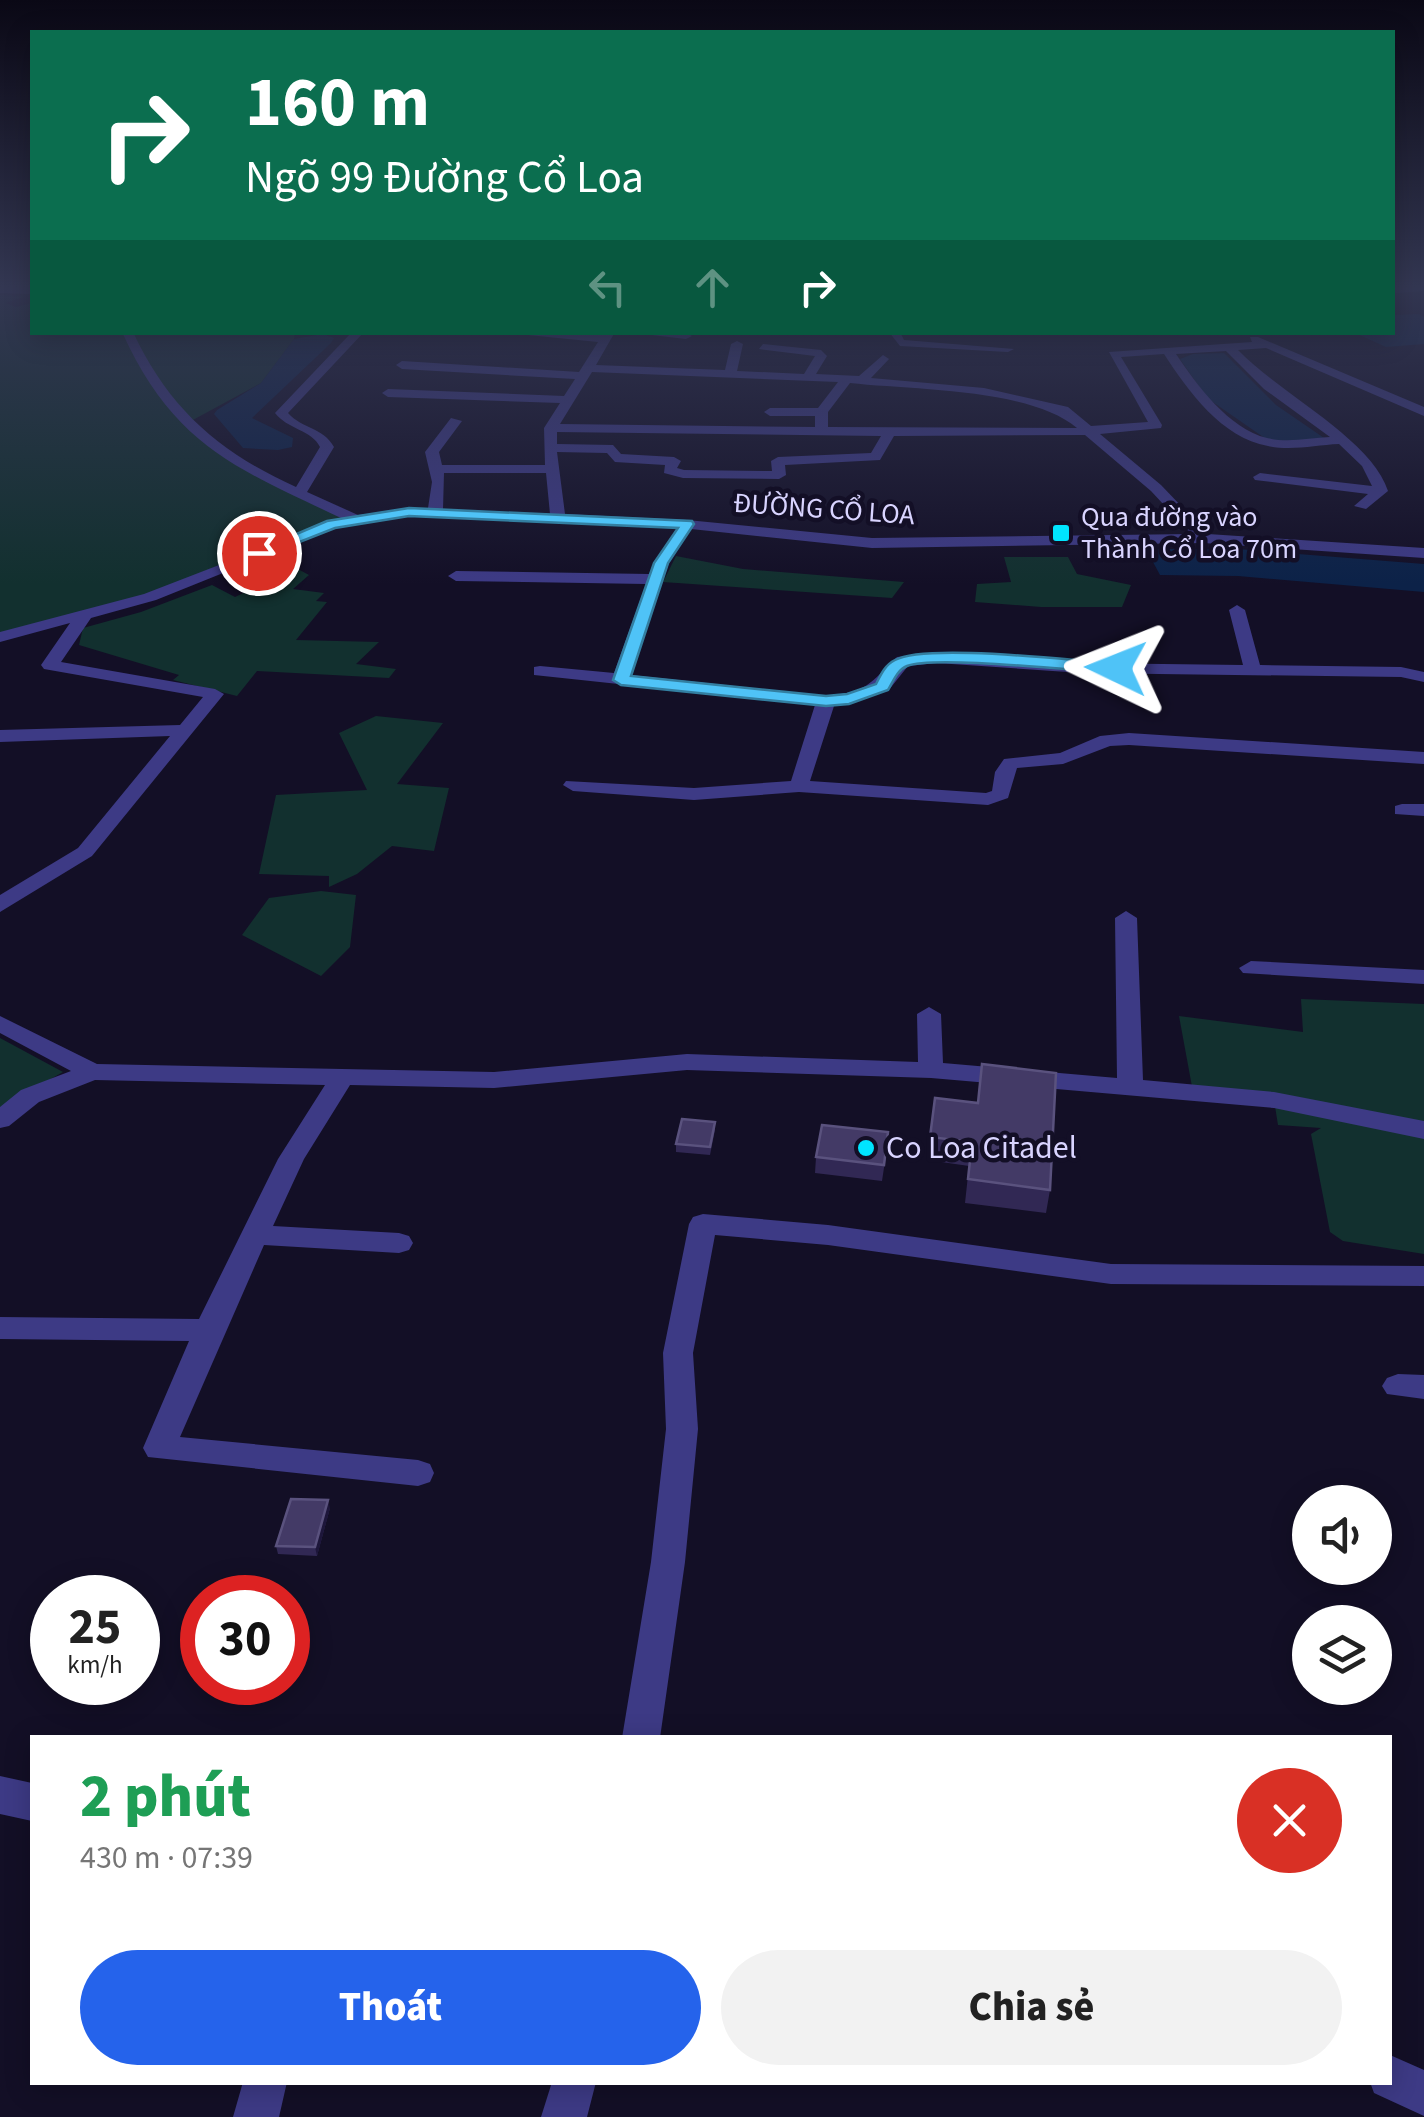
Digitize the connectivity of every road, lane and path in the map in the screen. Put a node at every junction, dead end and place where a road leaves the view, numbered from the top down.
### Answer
1 (160, 387) edge
2 (307, 387) edge
3 (576, 387) edge
4 (777, 387) edge
5 (847, 387) edge
6 (928, 387) edge
7 (962, 387) edge
8 (1133, 387) edge
9 (1195, 387) edge
10 (1269, 387) edge
11 (1365, 387) edge
12 (775, 390) dead end
13 (963, 390) junction
14 (388, 393) dead end
15 (568, 400) junction
16 (770, 412) dead end
17 (822, 412) junction
18 (1424, 412) edge
19 (456, 422) dead end
20 (551, 428) junction
21 (1087, 432) junction
22 (821, 433) junction
23 (889, 433) junction
24 (1340, 440) junction
25 (550, 448) junction
26 (434, 468) junction
27 (554, 469) junction
28 (1260, 477) dead end
29 (1381, 492) junction
30 (300, 493) junction
31 (1361, 506) dead end
32 (435, 512) junction
33 (558, 516) junction
34 (354, 519) junction
35 (687, 524) junction
36 (1204, 538) junction
37 (1424, 554) edge
38 (456, 576) dead end
39 (655, 579) junction
40 (1238, 610) dead end
41 (83, 618) junction
42 (0, 637) edge
43 (1253, 670) junction
44 (540, 671) dead end
45 (1424, 676) edge
46 (621, 680) junction
47 (826, 701) junction
48 (185, 730) junction
49 (0, 736) edge
50 (1424, 758) edge
51 (572, 785) dead end
52 (799, 786) junction
53 (1402, 810) dead end
54 (1424, 810) edge
55 (0, 906) edge
56 (1126, 918) dead end
57 (1251, 968) dead end
58 (1424, 978) edge
59 (929, 1014) dead end
60 (0, 1023) edge
61 (932, 1070) junction
62 (92, 1072) junction
63 (342, 1078) junction
64 (1130, 1085) junction
65 (0, 1120) edge
66 (1424, 1130) edge
67 (255, 1235) junction
68 (399, 1243) dead end
69 (1424, 1276) edge
70 (0, 1328) edge
71 (209, 1330) junction
72 (418, 1474) dead end
73 (642, 1735) edge
74 (0, 1795) edge
75 (30, 1802) edge
76 (1392, 2079) edge
77 (265, 2085) edge
78 (573, 2085) edge
79 (1424, 2094) edge
80 (256, 2117) edge
81 (564, 2117) edge

1 - 30 street
2 - 30 street
3 - 15 street
4 - 12 street
5 - 17 street
6 - 13 street
7 - 13 street
8 - 21 street
9 - 24 street
10 - 24 street
11 - 18 street
13 - 21 street
14 - 15 street
15 - 20 street
16 - 17 street
17 - 22 street
19 - 26 street
20 - 22 street
20 - 25 street
21 - 23 street
21 - 36 street
22 - 23 street
23 - 25 street
24 - 29 street
25 - 27 street
26 - 27 street
26 - 32 street
27 - 33 street
28 - 29 street
29 - 31 street
30 - 34 street
32 - 33 street, ĐƯỜNG CỔ LOA
32 - 34 street, ĐƯỜNG CỔ LOA
33 - 35 street, ĐƯỜNG CỔ LOA
34 - 41 street, ĐƯỜNG CỔ LOA
35 - 36 street, ĐƯỜNG CỔ LOA
35 - 39 street
36 - 37 street, ĐƯỜNG CỔ LOA
38 - 39 street
39 - 46 street
40 - 43 street
41 - 42 street, ĐƯỜNG CỔ LOA
41 - 48 street
43 - 45 street
43 - 47 street
44 - 46 street
46 - 47 street
47 - 52 street
48 - 49 street
48 - 55 street
50 - 52 street
51 - 52 street
53 - 54 street
56 - 64 street
57 - 58 street
59 - 61 street
60 - 62 street
61 - 63 street
61 - 64 street
62 - 63 street
62 - 65 street
63 - 67 street
64 - 66 street
67 - 68 street
67 - 71 street
69 - 73 street
70 - 71 street
71 - 72 street
74 - 75 street
76 - 79 street
77 - 80 street
78 - 81 street

